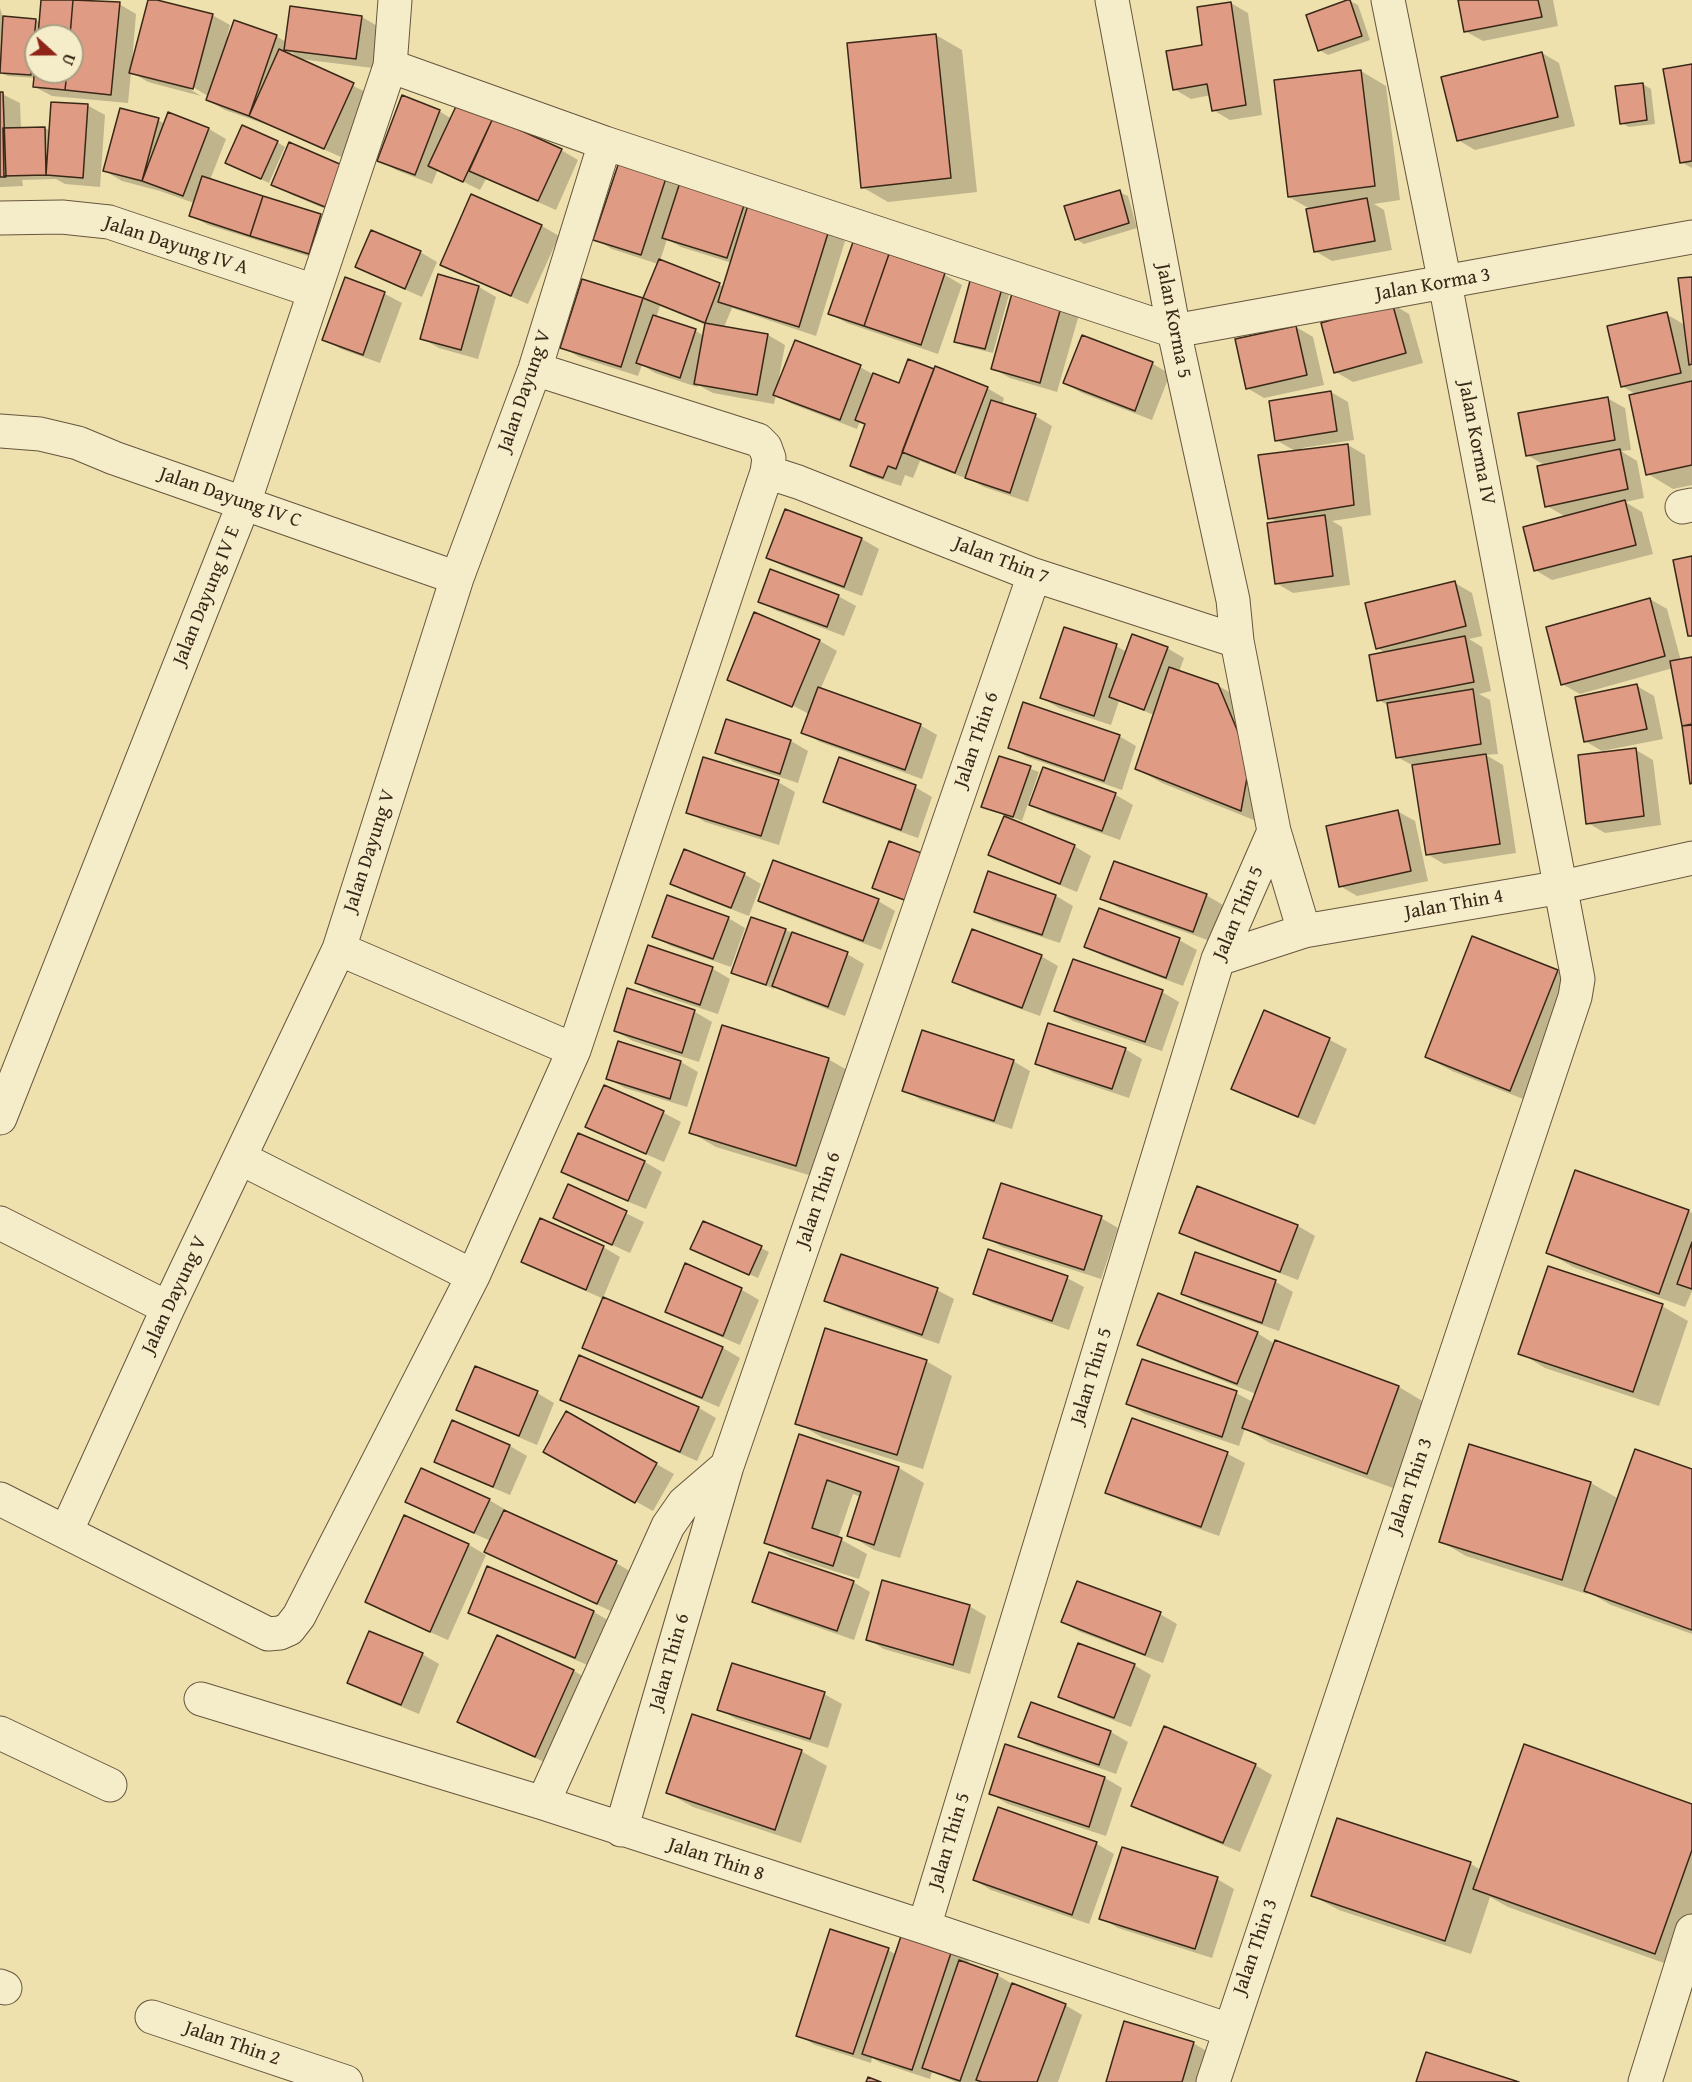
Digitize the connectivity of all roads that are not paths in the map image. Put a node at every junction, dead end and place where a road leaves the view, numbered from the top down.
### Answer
1 (394, 0) edge
2 (1112, 0) edge
3 (1388, 0) edge
4 (390, 66) junction
5 (605, 143) junction
6 (0, 218) edge
7 (1692, 237) edge
8 (1445, 283) junction
9 (314, 291) junction
10 (1174, 331) junction
11 (535, 369) junction
12 (0, 431) edge
13 (767, 472) junction
14 (244, 503) junction
15 (1034, 575) junction
16 (457, 578) junction
17 (1237, 641) junction
18 (1274, 831) junction
19 (1692, 858) edge
20 (1562, 887) junction
21 (1304, 931) junction
22 (339, 949) junction
23 (1218, 959) junction
24 (574, 1050) junction
25 (0, 1118) edge
26 (240, 1158) junction
27 (0, 1223) edge
28 (473, 1276) junction
29 (168, 1308) junction
30 (727, 1466) junction
31 (0, 1499) edge
32 (66, 1532) junction
33 (201, 1699) dead end
34 (0, 1733) edge
35 (110, 1785) dead end
36 (543, 1803) junction
37 (621, 1830) junction
38 (924, 1927) junction
39 (1692, 1931) edge
40 (152, 2017) dead end
41 (1229, 2030) junction
42 (346, 2082) edge
43 (1212, 2082) edge
44 (1645, 2082) edge

1 - 4 street, Jalan Dayung IV E
2 - 10 street, Jalan Korma 5
3 - 8 street, Jalan Korma IV
4 - 5 street
4 - 9 street, Jalan Dayung IV E
5 - 10 street
5 - 11 street, Jalan Dayung V
6 - 9 street, Jalan Dayung IV A
7 - 8 street, Jalan Korma 3
8 - 10 street, Jalan Korma 3
8 - 20 street, Jalan Korma IV
9 - 14 street, Jalan Dayung IV E
10 - 17 street, Jalan Korma 5
11 - 13 street
11 - 16 street, Jalan Dayung V
12 - 14 street, Jalan Dayung IV C
13 - 15 street, Jalan Thin 7
13 - 24 street
14 - 16 street, Jalan Dayung IV C
14 - 25 street, Jalan Dayung IV E
15 - 17 street, Jalan Thin 7
15 - 30 street, Jalan Thin 6
16 - 22 street, Jalan Dayung V
17 - 18 street, Jalan Korma 5
18 - 21 street, Jalan Korma 5
18 - 23 street, Jalan Thin 5
19 - 20 street, Jalan Thin 4
20 - 21 street, Jalan Thin 4
20 - 41 street, Jalan Thin 3
21 - 23 street, Jalan Thin 4
22 - 24 street
22 - 26 street, Jalan Dayung V
23 - 38 street, Jalan Thin 5
24 - 28 street
26 - 28 street
26 - 29 street, Jalan Dayung V
27 - 29 street
28 - 32 street
29 - 32 street, Jalan Dayung V
30 - 36 street
30 - 37 street, Jalan Thin 6
31 - 32 street
33 - 36 street, Jalan Thin 8
34 - 35 street
36 - 37 street, Jalan Thin 8
37 - 38 street, Jalan Thin 8
38 - 41 street, Jalan Thin 8
39 - 44 street
40 - 42 street, Jalan Thin 2
41 - 43 street, Jalan Thin 3

